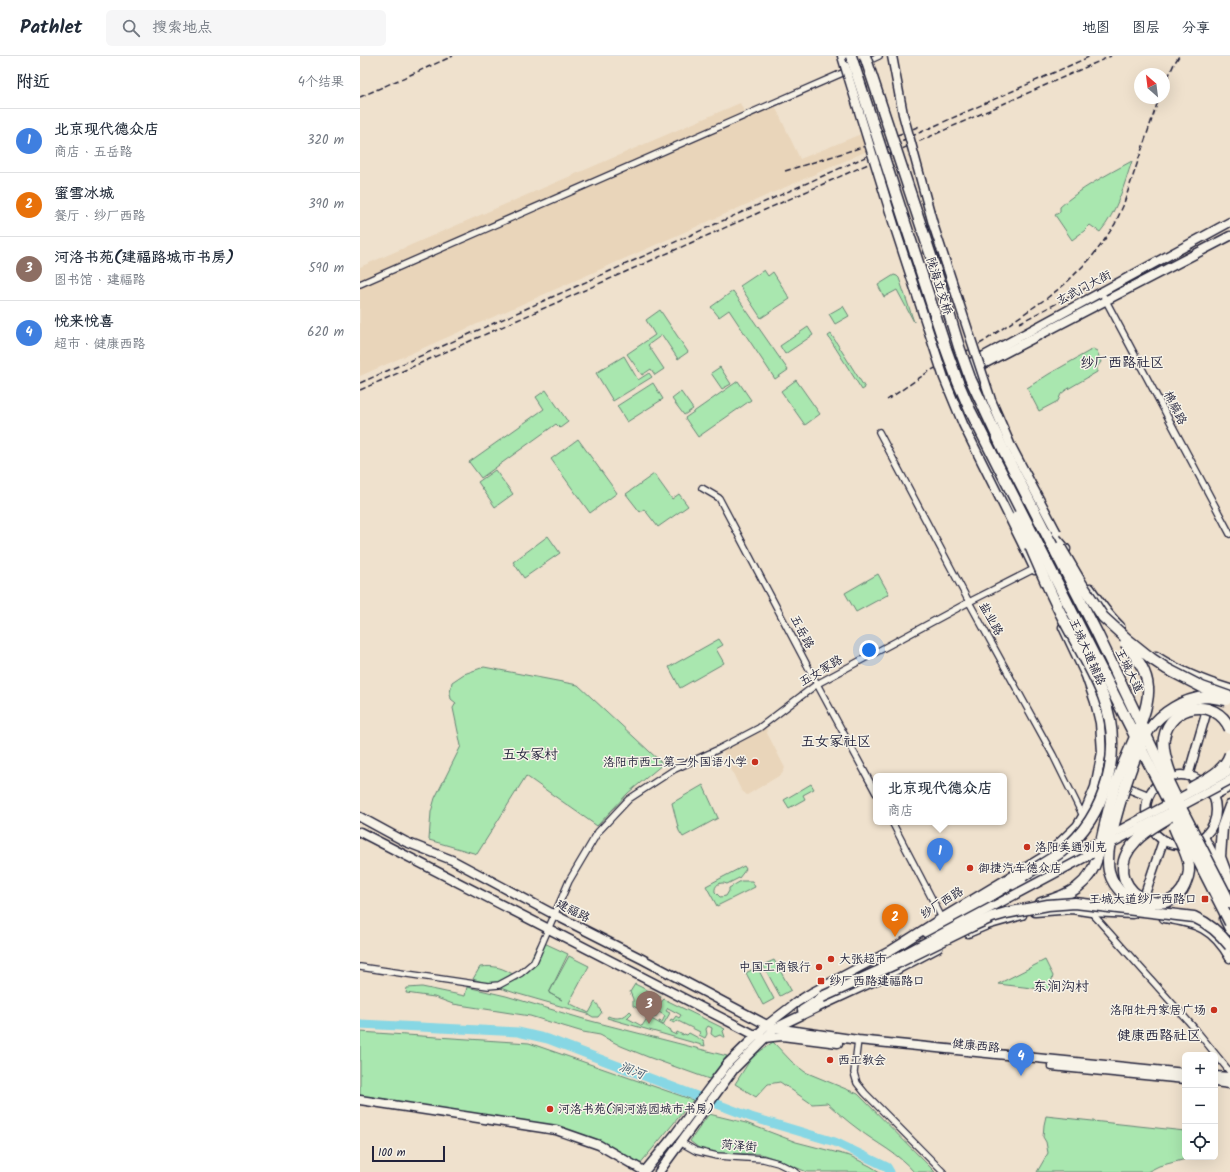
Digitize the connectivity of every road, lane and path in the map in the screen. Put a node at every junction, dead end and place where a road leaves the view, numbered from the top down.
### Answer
1 (839, 56) edge
2 (842, 56) edge
3 (851, 56) edge
4 (865, 56) edge
5 (870, 56) edge
6 (879, 56) edge
7 (892, 56) edge
8 (845, 66) junction
9 (886, 120) junction
10 (1230, 222) edge
11 (933, 224) junction
12 (895, 228) junction
13 (1230, 236) edge
14 (939, 280) junction
15 (360, 284) edge
16 (927, 291) junction
17 (1102, 292) junction
18 (1106, 301) junction
19 (970, 410) junction
20 (987, 416) junction
21 (879, 432) dead end
22 (1004, 451) joint
23 (702, 488) dead end
24 (1023, 515) joint
25 (1230, 534) edge
26 (1068, 552) junction
27 (1035, 569) junction
28 (969, 602) junction
29 (1103, 616) junction
30 (817, 684) junction
31 (1217, 685) junction
32 (1230, 689) edge
33 (1230, 696) edge
34 (1230, 701) edge
35 (1230, 729) edge
36 (1230, 754) edge
37 (1146, 760) junction
38 (1230, 771) edge
39 (1191, 777) junction
40 (1097, 779) junction
41 (1230, 781) edge
42 (873, 787) edge
43 (1230, 787) edge
44 (1191, 788) joint
45 (1213, 796) junction
46 (1147, 799) junction
47 (1230, 806) edge
48 (1083, 816) junction
49 (360, 817) edge
50 (1168, 818) joint
51 (894, 825) edge
52 (1122, 829) junction
53 (360, 832) edge
54 (1204, 837) junction
55 (1163, 841) junction
56 (1185, 845) junction
57 (1230, 884) edge
58 (1230, 888) edge
59 (1230, 900) edge
60 (1230, 903) edge
61 (1091, 912) junction
62 (1006, 913) junction
63 (555, 915) junction
64 (1137, 915) junction
65 (1194, 917) junction
66 (946, 919) junction
67 (1230, 923) edge
68 (549, 929) junction
69 (1230, 931) edge
70 (1230, 946) edge
71 (1230, 958) edge
72 (360, 967) edge
73 (822, 997) junction
74 (767, 1025) junction
75 (775, 1028) junction
76 (755, 1035) junction
77 (764, 1038) junction
78 (857, 1043) junction
79 (731, 1066) junction
80 (1230, 1072) edge
81 (1182, 1073) edge
82 (1218, 1076) edge
83 (1230, 1078) edge
84 (1182, 1079) edge
85 (1218, 1082) edge
86 (1230, 1084) edge
87 (360, 1100) edge
88 (682, 1140) junction
89 (644, 1172) edge
90 (659, 1172) edge
91 (796, 1172) edge
92 (943, 1172) edge

1 - 8 main road
2 - 8 main road
3 - 16 highway, 陇海立交桥, bridge
4 - 9 highway, 陇海立交桥, bridge
5 - 9 highway, bridge
6 - 15 street
7 - 11 main road, bridge
8 - 12 main road, 王城大道辅路, bridge
9 - 14 highway, 陇海立交桥, bridge
10 - 17 main road, 玄武门大街
11 - 14 highway, bridge
11 - 26 main road, bridge
12 - 16 highway, bridge
12 - 27 main road, 王城大道辅路, bridge
13 - 18 main road, 玄武门大街
14 - 20 highway, 陇海立交桥, bridge
16 - 19 highway, 陇海立交桥, bridge
17 - 18 street, 棉麻路
17 - 27 main road, 玄武门大街
18 - 25 street, 棉麻路
18 - 26 main road, 玄武门大街
19 - 24 highway, 陇海立交桥, bridge
19 - 66 highway, bridge
20 - 22 highway, 陇海立交桥, bridge
20 - 29 highway, bridge
21 - 28 street, 盐业路
22 - 60 highway, 王城大道, bridge
23 - 30 street, 五岳路
24 - 37 highway, 王城大道, bridge
26 - 27 street, 五女冢路
26 - 31 main road
27 - 28 street, 五女冢路
27 - 40 main road, 王城大道辅路
28 - 30 street, 五女冢路
28 - 48 street, 盐业路
29 - 33 highway, bridge
29 - 62 highway, bridge
30 - 42 street, 五岳路
30 - 63 street, 五女冢路
31 - 32 main road
31 - 39 main road
34 - 65 highway, bridge
35 - 59 highway, bridge
36 - 44 highway, bridge
37 - 50 highway, bridge
37 - 67 highway, 王城大道, bridge
38 - 52 main road, bridge
39 - 45 main road
39 - 46 main road
40 - 46 main road
40 - 48 main road, 纱厂西路
41 - 50 main road, bridge
41 - 73 main road, bridge
43 - 45 main road
44 - 52 main road, bridge
45 - 54 main road
46 - 55 main road
47 - 57 highway
48 - 66 main road, 纱厂西路
49 - 63 main road, 建福路
51 - 66 street
52 - 66 main road, bridge
53 - 68 main road
54 - 56 main road
54 - 58 main road
55 - 56 main road
55 - 64 main road
56 - 69 main road
61 - 64 main road
61 - 75 main road
61 - 80 street
62 - 65 highway, bridge
62 - 73 highway, bridge
63 - 68 street, 五女冢路
63 - 74 main road, 建福路
64 - 71 main road
65 - 70 highway, bridge
66 - 74 main road
68 - 72 street, 五女冢路
68 - 76 main road
73 - 75 main road
74 - 75 main road, 建福路
74 - 76 main road
75 - 77 main road
75 - 78 main road, 健康西路
76 - 77 main road
76 - 79 main road
77 - 78 main road, 健康西路
77 - 79 main road
78 - 81 main road, 健康西路
78 - 84 main road, 健康西路
78 - 92 street
79 - 88 main road
79 - 89 main road
82 - 83 main road
85 - 86 main road
87 - 89 main road
88 - 90 main road
88 - 91 street, 菏泽街

